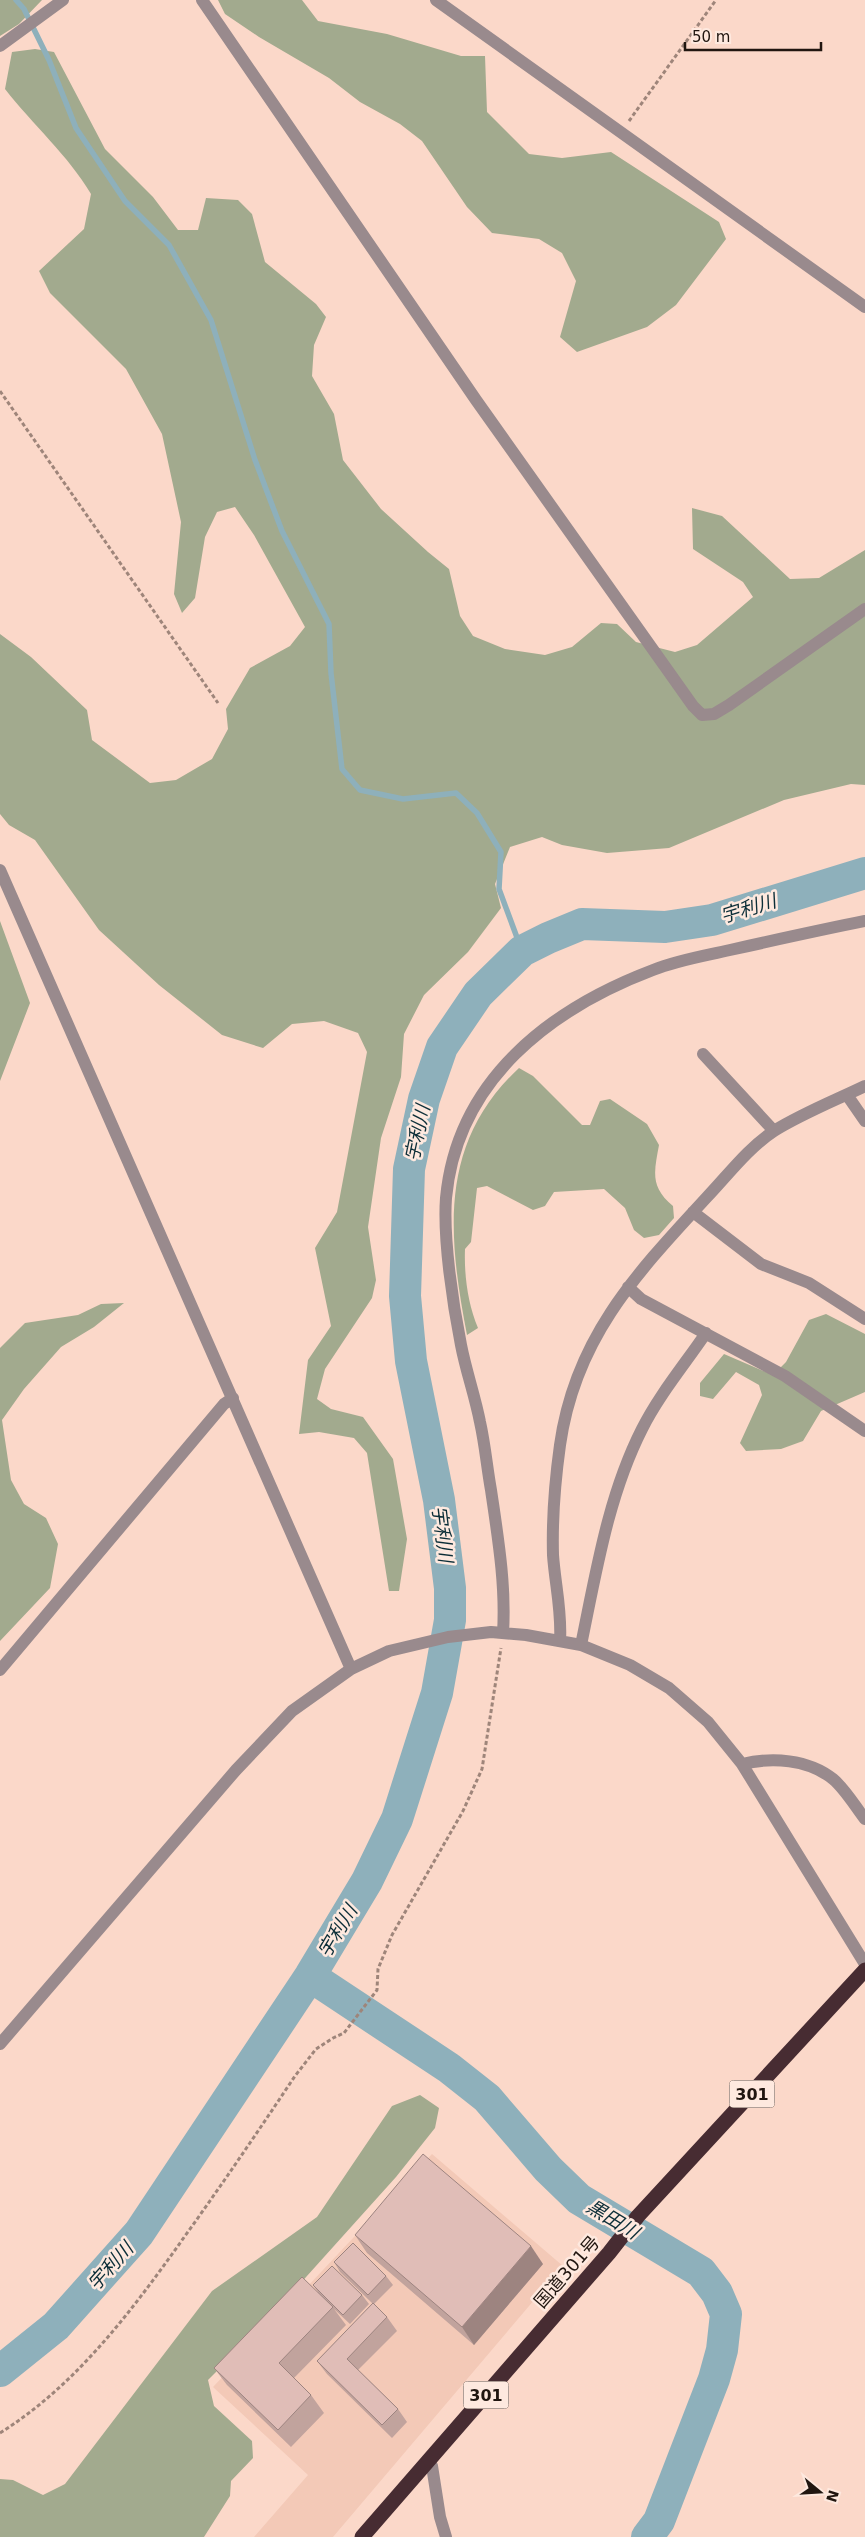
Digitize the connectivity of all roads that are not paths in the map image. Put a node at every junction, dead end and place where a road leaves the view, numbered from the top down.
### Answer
1 (63, 0) edge
2 (202, 0) edge
3 (436, 0) edge
4 (0, 46) edge
5 (865, 307) edge
6 (865, 609) edge
7 (0, 870) edge
8 (865, 921) edge
9 (703, 1054) dead end
10 (865, 1086) edge
11 (848, 1095) junction
12 (865, 1121) edge
13 (774, 1131) junction
14 (693, 1212) junction
15 (628, 1287) junction
16 (865, 1319) edge
17 (706, 1333) junction
18 (233, 1398) junction
19 (865, 1431) edge
20 (497, 1632) junction
21 (560, 1641) junction
22 (580, 1645) junction
23 (352, 1669) junction
24 (0, 1670) edge
25 (742, 1764) junction
26 (865, 1819) edge
27 (865, 1964) edge
28 (865, 1970) edge
29 (0, 2044) edge
30 (428, 2461) junction
31 (362, 2537) edge
32 (446, 2537) edge

1 - 4 street
2 - 6 street
3 - 5 street
7 - 18 street
8 - 20 street
9 - 13 street
10 - 11 street
11 - 12 street
11 - 13 street
13 - 14 street
14 - 15 street
14 - 16 street
15 - 17 street
15 - 21 street
17 - 19 street
17 - 22 street
18 - 23 street
18 - 24 street
20 - 21 street
20 - 23 street
21 - 22 street
22 - 25 street
23 - 29 street
25 - 26 street
25 - 27 street
28 - 30 highway, 国道301号 / 301
30 - 31 highway, 国道301号 / 301
30 - 32 street

